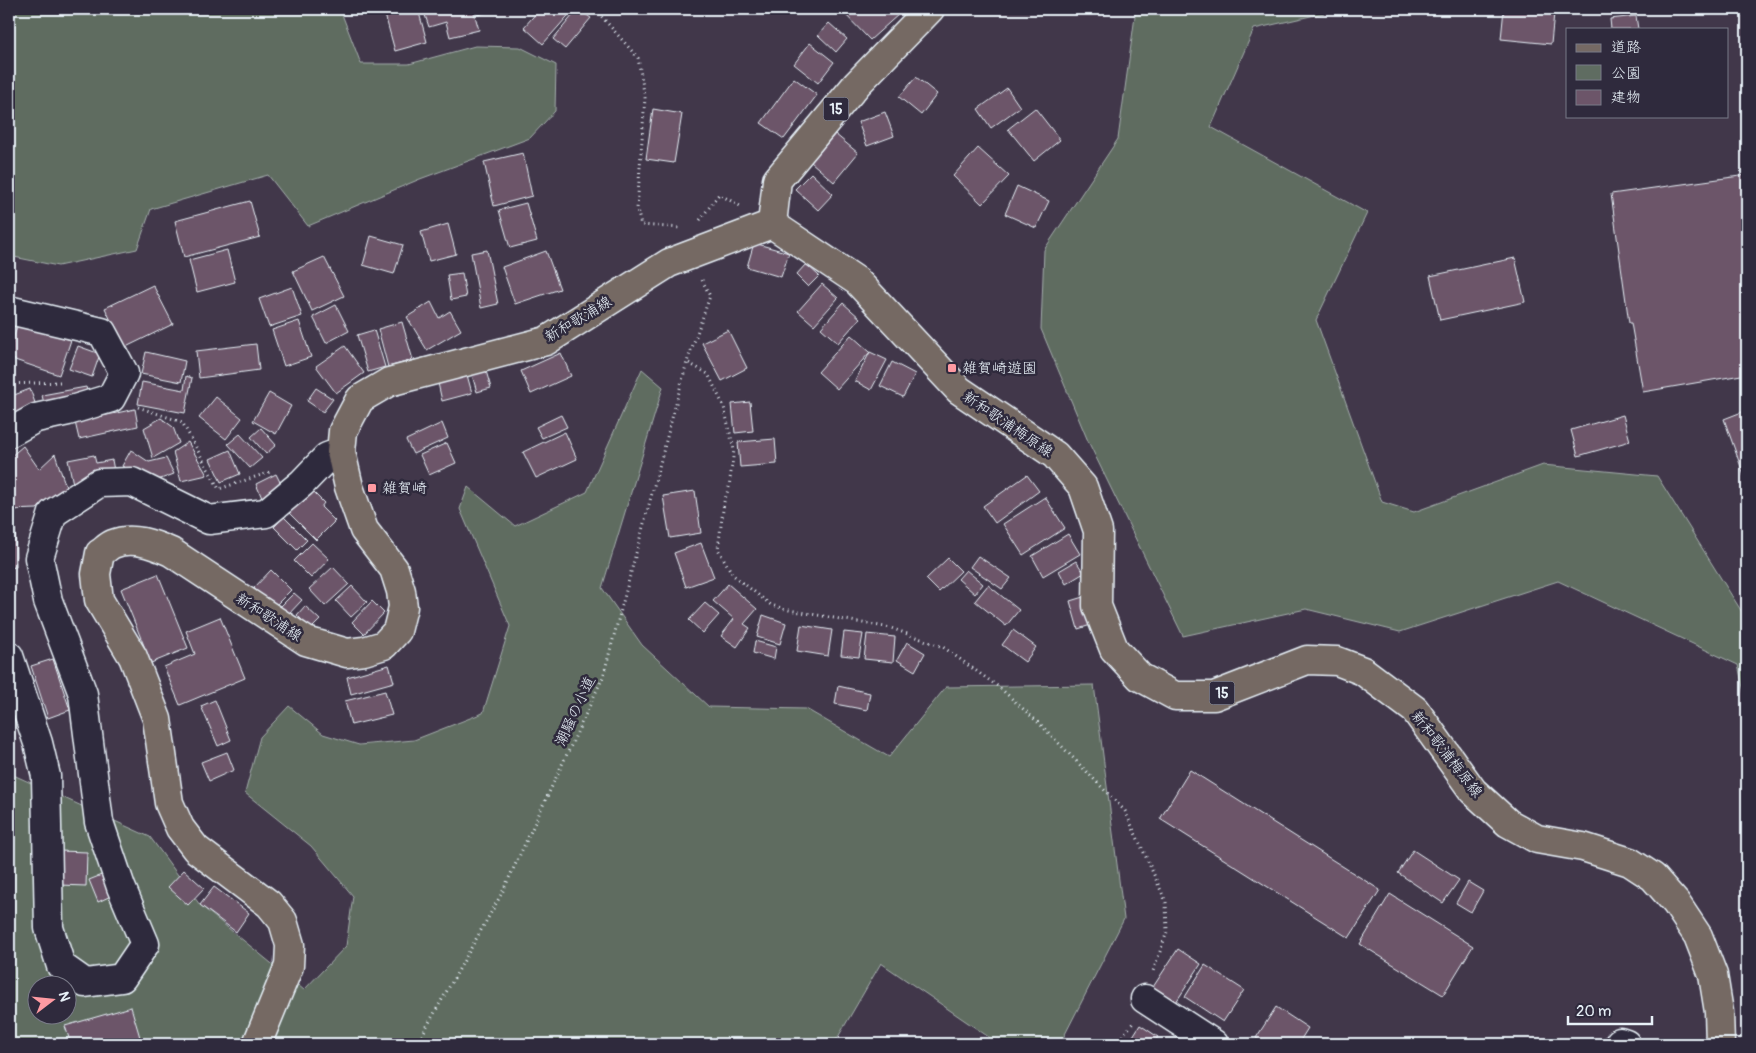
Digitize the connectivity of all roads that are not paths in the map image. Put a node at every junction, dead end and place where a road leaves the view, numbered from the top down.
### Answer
1 (930, 9) edge
2 (772, 224) junction
3 (9, 310) edge
4 (9, 433) edge
5 (341, 452) junction
6 (9, 656) edge
7 (1145, 1000) road end
8 (257, 1044) edge
9 (1212, 1044) edge
10 (1619, 1044) edge
11 (1626, 1044) edge
12 (1720, 1044) edge

1 - 2 main road, 15
2 - 5 main road, 新和歌浦線
2 - 12 main road, 新和歌浦梅原線 / 15
3 - 4 street
5 - 6 street
5 - 8 main road, 新和歌浦線
7 - 9 street
10 - 11 street

